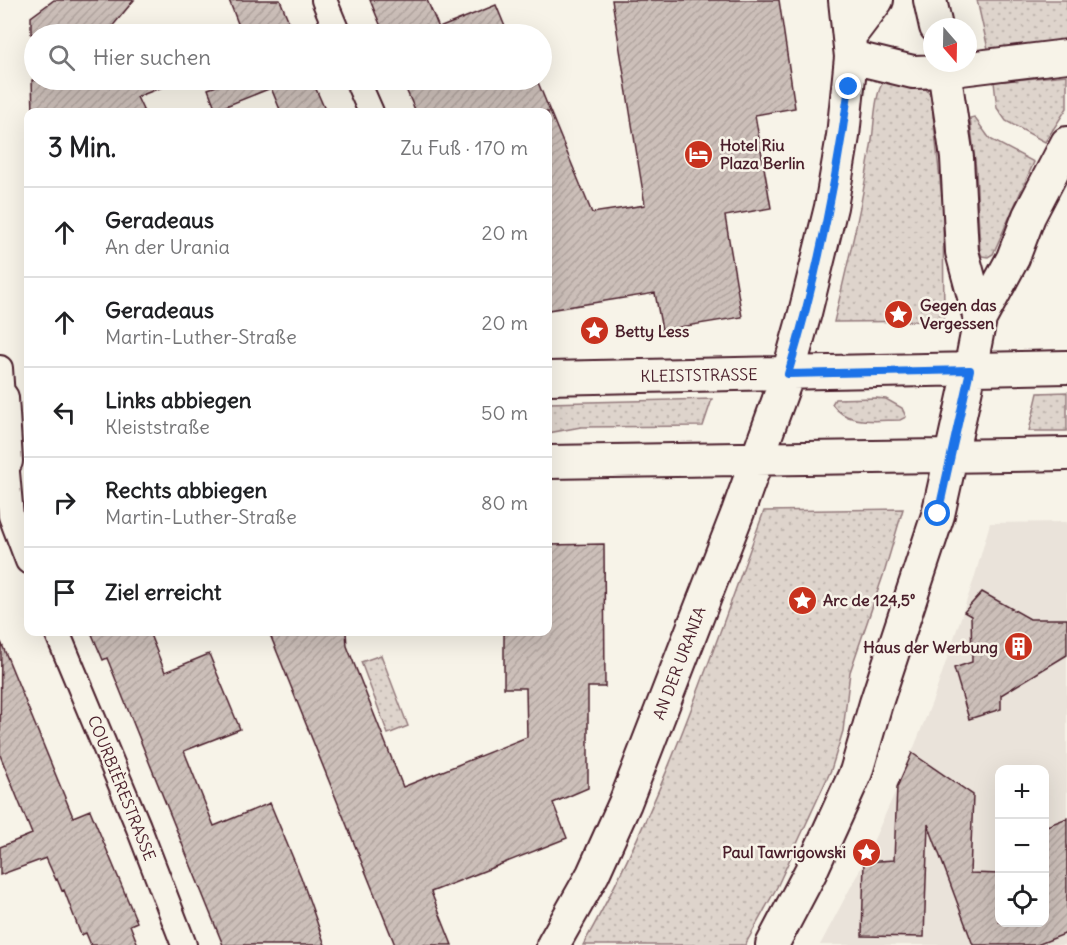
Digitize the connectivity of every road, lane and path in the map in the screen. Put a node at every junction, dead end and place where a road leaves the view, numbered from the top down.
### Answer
1 (324, 0) edge
2 (845, 0) edge
3 (877, 0) edge
4 (930, 0) edge
5 (934, 18) edge
6 (334, 24) edge
7 (850, 47) junction
8 (1067, 56) edge
9 (977, 64) edge
10 (923, 70) edge
11 (945, 72) edge
12 (361, 90) edge
13 (369, 108) edge
14 (1067, 143) edge
15 (980, 320) junction
16 (1067, 367) edge
17 (970, 370) junction
18 (788, 374) junction
19 (552, 378) edge
20 (8, 390) edge
21 (1067, 454) edge
22 (952, 456) junction
23 (756, 459) junction
24 (12, 461) edge
25 (552, 462) edge
26 (24, 550) edge
27 (59, 636) edge
28 (184, 945) edge
29 (553, 945) edge
30 (772, 945) edge

1 - 6 street
2 - 7 main road, AN DER URANIA
3 - 7 main road
4 - 5 main road
7 - 10 main road
7 - 18 main road, AN DER URANIA
8 - 9 main road
11 - 15 main road
12 - 13 street
14 - 15 main road
15 - 17 main road
16 - 17 main road, KLEISTSTRASSE
17 - 18 main road, KLEISTSTRASSE
17 - 22 main road
18 - 19 main road, KLEISTSTRASSE
18 - 23 main road, AN DER URANIA
20 - 24 main road
21 - 22 main road
22 - 23 main road
22 - 30 main road
23 - 25 main road
23 - 29 main road, AN DER URANIA
24 - 26 street
27 - 28 street, COURBIÈRESTRASSE

